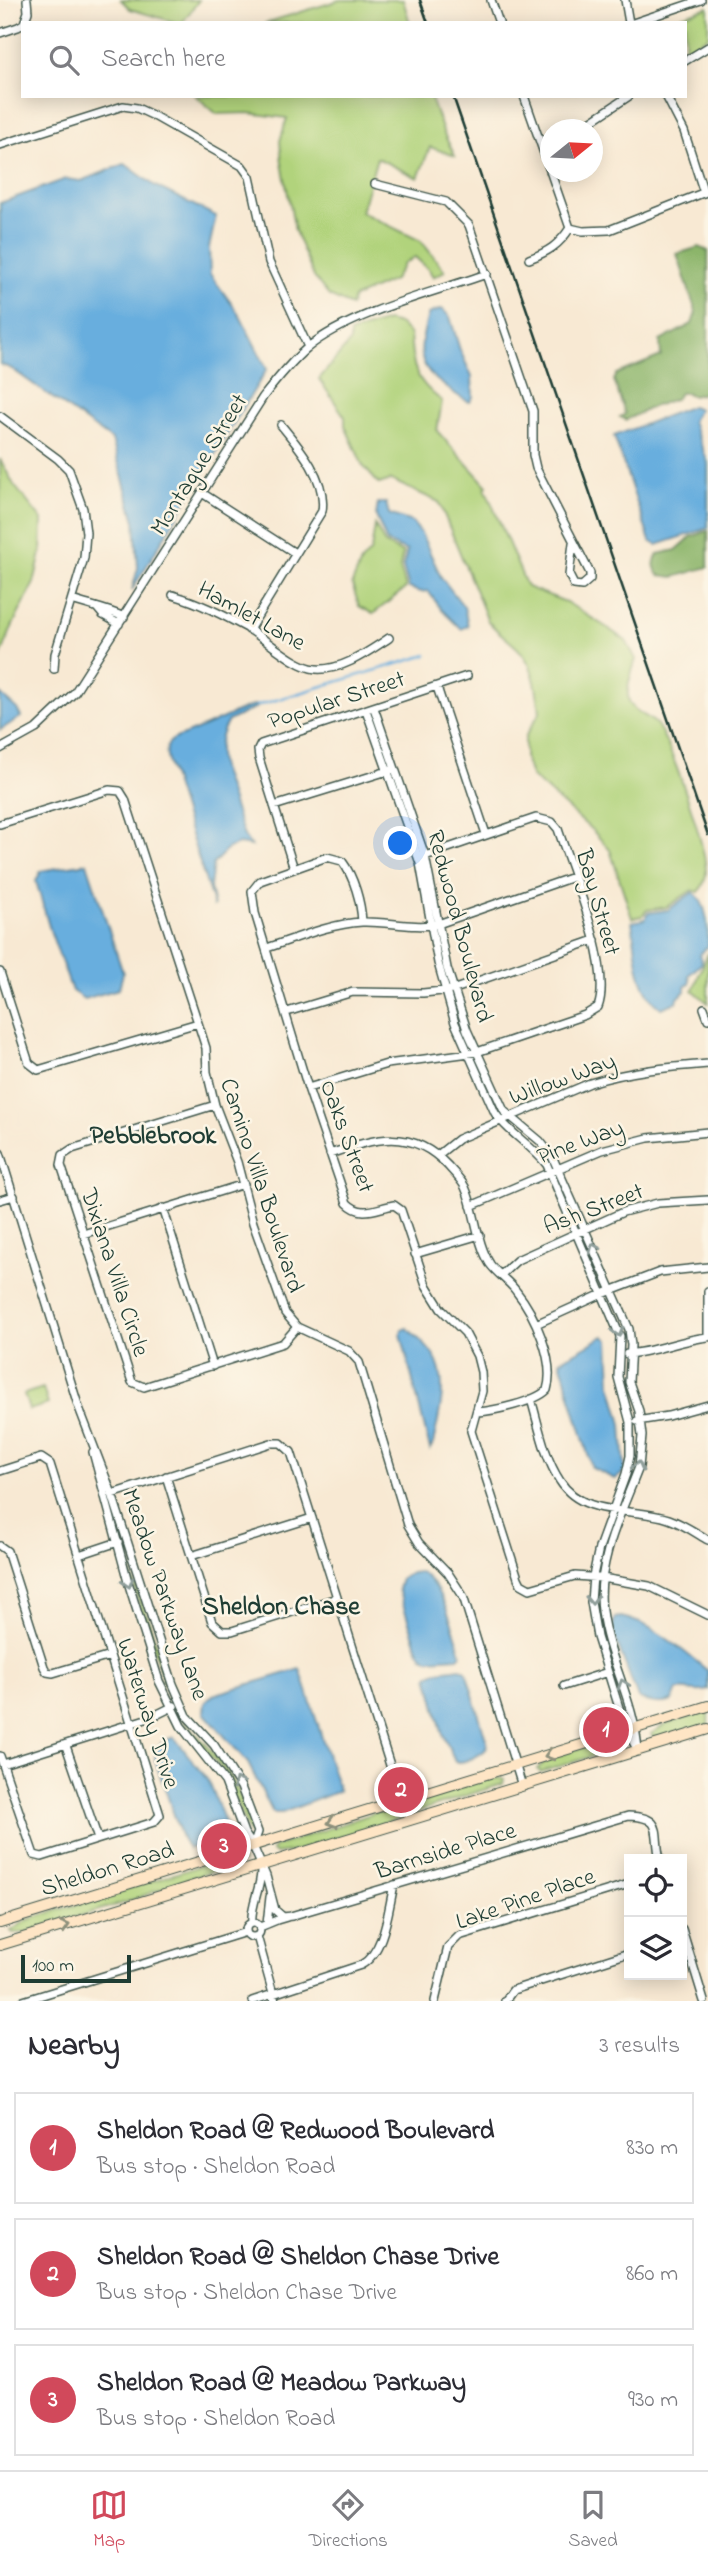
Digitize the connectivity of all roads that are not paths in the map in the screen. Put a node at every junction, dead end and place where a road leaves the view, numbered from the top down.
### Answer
1 (27, 0) edge
2 (491, 0) edge
3 (625, 0) edge
4 (701, 0) edge
5 (24, 21) edge
6 (498, 21) edge
7 (630, 21) edge
8 (637, 21) edge
9 (21, 25) edge
10 (0, 33) edge
11 (708, 47) edge
12 (687, 60) edge
13 (525, 98) edge
14 (626, 98) edge
15 (667, 98) edge
16 (594, 119) edge
17 (540, 143) edge
18 (0, 145) edge
19 (554, 182) edge
20 (375, 184) dead end
21 (706, 192) edge
22 (570, 228) junction
23 (529, 259) dead end
24 (487, 274) junction
25 (308, 347) junction
26 (0, 416) edge
27 (281, 425) dead end
28 (202, 493) junction
29 (573, 543) junction
30 (295, 553) junction
31 (173, 595) dead end
32 (72, 600) junction
33 (122, 620) junction
34 (249, 630) junction
35 (390, 638) dead end
36 (54, 669) dead end
37 (467, 676) dead end
38 (437, 687) junction
39 (370, 709) junction
40 (0, 749) edge
41 (391, 770) junction
42 (274, 806) junction
43 (0, 824) edge
44 (486, 835) junction
45 (422, 857) junction
46 (294, 869) junction
47 (573, 877) junction
48 (362, 922) junction
49 (434, 924) junction
50 (595, 940) junction
51 (267, 948) junction
52 (0, 972) edge
53 (449, 991) junction
54 (704, 1008) dead end
55 (287, 1012) junction
56 (708, 1018) edge
57 (198, 1023) junction
58 (473, 1053) junction
59 (708, 1064) edge
60 (308, 1088) junction
61 (215, 1105) junction
62 (510, 1117) junction
63 (500, 1121) junction
64 (708, 1132) edge
65 (0, 1153) edge
66 (330, 1154) junction
67 (438, 1155) junction
68 (559, 1168) junction
69 (550, 1172) junction
70 (244, 1184) junction
71 (13, 1196) junction
72 (0, 1200) edge
73 (708, 1200) edge
74 (471, 1206) junction
75 (163, 1208) junction
76 (585, 1229) junction
77 (576, 1232) junction
78 (83, 1234) junction
79 (480, 1235) junction
80 (415, 1254) junction
81 (708, 1267) edge
82 (502, 1275) junction
83 (612, 1290) junction
84 (708, 1291) edge
85 (603, 1294) junction
86 (536, 1324) junction
87 (298, 1328) junction
88 (708, 1337) edge
89 (631, 1353) junction
90 (621, 1354) junction
91 (213, 1366) junction
92 (531, 1399) junction
93 (708, 1405) edge
94 (477, 1412) junction
95 (640, 1420) junction
96 (630, 1422) junction
97 (92, 1446) junction
98 (0, 1471) edge
99 (166, 1476) junction
100 (112, 1494) junction
101 (614, 1509) junction
102 (623, 1511) junction
103 (312, 1518) junction
104 (126, 1540) junction
105 (708, 1540) edge
106 (117, 1543) junction
107 (0, 1546) edge
108 (79, 1555) junction
109 (191, 1556) junction
110 (593, 1576) junction
111 (602, 1577) junction
112 (337, 1598) junction
113 (708, 1615) edge
114 (613, 1654) junction
115 (110, 1656) junction
116 (603, 1657) junction
117 (608, 1672) junction
118 (564, 1686) dead end
119 (180, 1703) junction
120 (708, 1706) edge
121 (171, 1707) junction
122 (131, 1724) junction
123 (708, 1729) edge
124 (632, 1730) junction
125 (66, 1746) junction
126 (638, 1751) junction
127 (1, 1760) edge
128 (515, 1765) junction
129 (522, 1786) junction
130 (401, 1800) junction
131 (98, 1839) junction
132 (253, 1846) junction
133 (660, 1854) edge
134 (261, 1866) junction
135 (394, 1885) junction
136 (624, 1886) edge
137 (270, 1896) junction
138 (292, 1916) junction
139 (0, 1923) edge
140 (259, 1925) junction
141 (246, 1932) junction
142 (257, 1936) junction
143 (0, 1945) edge
144 (687, 1950) edge
145 (624, 1956) edge
146 (274, 1997) edge
147 (23, 2001) edge
148 (252, 2001) edge
149 (435, 2001) edge
150 (505, 2001) edge
151 (703, 2001) edge

1 - 5 street
2 - 6 street
3 - 7 street
4 - 8 street
9 - 10 street
11 - 12 street
13 - 17 street
14 - 16 street
15 - 21 street
18 - 25 street
19 - 22 street
20 - 24 street
21 - 22 street
22 - 23 street
24 - 25 street, Montague Street
24 - 29 street
25 - 28 street, Montague Street
26 - 32 street
27 - 30 street
28 - 30 street
28 - 33 street, Montague Street
29 - 29 street
30 - 34 street
31 - 34 street, Hamlet Lane
32 - 33 street
32 - 36 street
33 - 40 street, Montague Street
34 - 35 street, Hamlet Lane
37 - 38 street, Popular Street
38 - 39 street, Popular Street
38 - 44 street
39 - 41 street, Redwood Boulevard
39 - 42 street, Popular Street
41 - 42 street
41 - 45 street, Redwood Boulevard
42 - 46 street, Popular Street
43 - 57 street, Camino Villa Boulevard
44 - 45 street, Bay Street
44 - 47 street, Bay Street
45 - 49 street, Redwood Boulevard
46 - 48 street, Oaks Street
46 - 51 street, Oaks Street
47 - 49 street
47 - 50 street, Bay Street
48 - 49 street
48 - 51 street
49 - 53 street, Redwood Boulevard
50 - 53 street
50 - 58 street, Bay Street
51 - 55 street, Oaks Street
52 - 57 street
53 - 55 street
53 - 58 street, Redwood Boulevard
54 - 56 street
55 - 60 street, Oaks Street
57 - 61 street, Camino Villa Boulevard
58 - 60 street
58 - 62 street, Redwood Boulevard
58 - 63 street, Redwood Boulevard
59 - 62 street, Willow Way
60 - 66 street, Oaks Street
61 - 70 street, Camino Villa Boulevard
61 - 78 street, Dixiana Villa Circle
62 - 63 street, Willow Way
62 - 68 street, Redwood Boulevard
63 - 67 street, Willow Way
63 - 69 street, Redwood Boulevard
64 - 68 street, Pine Way
65 - 71 street, Meadow Parkway Lane
66 - 67 street
66 - 80 street, Oaks Street
67 - 74 street
68 - 69 street, Pine Way
68 - 76 street, Redwood Boulevard
69 - 74 street, Pine Way
69 - 77 street, Redwood Boulevard
70 - 75 street
70 - 87 street, Camino Villa Boulevard
71 - 72 street
71 - 97 street, Meadow Parkway Lane
73 - 76 street, Ash Street
74 - 79 street
75 - 78 street
75 - 91 street
76 - 77 street, Ash Street
83 -> 76 street, Redwood Boulevard
77 - 82 street, Ash Street
77 - 85 street, Redwood Boulevard
78 - 91 street, Dixiana Villa Circle
79 - 80 street
79 - 82 street
80 - 94 street, Oaks Street
81 - 83 street
82 - 86 street
83 - 85 street
83 - 89 street, Redwood Boulevard
84 - 88 street
85 - 86 street
85 -> 90 street, Redwood Boulevard
86 - 92 street
87 - 91 street, Dixiana Villa Circle
87 - 128 street, Camino Villa Boulevard
88 - 89 street
89 - 90 street
89 - 95 street, Redwood Boulevard
90 - 96 street, Redwood Boulevard
92 - 94 street
92 - 101 street
93 - 95 street
94 - 110 street, Oaks Street
95 - 96 street
102 -> 95 street, Redwood Boulevard
96 - 101 street, Redwood Boulevard
97 - 100 street, Meadow Parkway Lane
97 - 106 street, Meadow Parkway Lane
98 - 108 street, Waterway Drive
99 - 100 street
99 - 103 street
99 - 109 street
100 - 104 street, Meadow Parkway Lane
101 - 102 street
101 - 110 street, Redwood Boulevard
102 - 105 street
102 - 111 street, Redwood Boulevard
103 - 109 street
103 - 112 street
104 - 106 street
104 - 119 street, Meadow Parkway Lane
106 - 108 street
106 -> 121 street, Meadow Parkway Lane
107 - 115 street
108 - 115 street, Waterway Drive
109 - 112 street
110 - 111 street, Oaks Street
110 -> 116 street, Redwood Boulevard
111 - 113 street, Oaks Street
111 - 114 street, Redwood Boulevard
112 - 130 street
114 - 116 street
124 -> 114 street, Redwood Boulevard
115 - 122 street, Waterway Drive
116 - 117 street, Redwood Boulevard
117 - 118 street
117 - 124 street, Redwood Boulevard
119 - 121 street
132 -> 119 street, Meadow Parkway Lane
120 - 124 main road, Sheldon Road
121 - 122 street
121 - 132 street, Meadow Parkway Lane
122 - 125 street
122 - 131 street, Waterway Drive
123 - 126 main road, Sheldon Road
124 - 126 street, Redwood Boulevard
124 -> 128 main road, Sheldon Road
125 - 127 street
125 - 131 street
126 - 129 main road, Sheldon Road
127 - 131 street, Waterway Drive
128 - 129 street, Camino Villa Boulevard
128 - 130 main road, Sheldon Road
129 - 134 main road, Sheldon Road
130 -> 132 main road, Sheldon Road
132 - 134 street
132 - 139 main road, Sheldon Road
133 - 135 street, Barnside Place
134 - 137 street
134 - 140 street
143 -> 134 main road, Sheldon Road
135 - 138 street, Barnside Place
135 - 146 street
136 - 149 street, Lake Pine Place
137 - 138 street
137 - 140 street
138 - 140 street, Barnside Place
140 - 141 street
140 - 142 street
141 - 142 street
141 - 147 street
142 - 146 street
144 - 151 street
145 - 150 street
146 - 148 street

